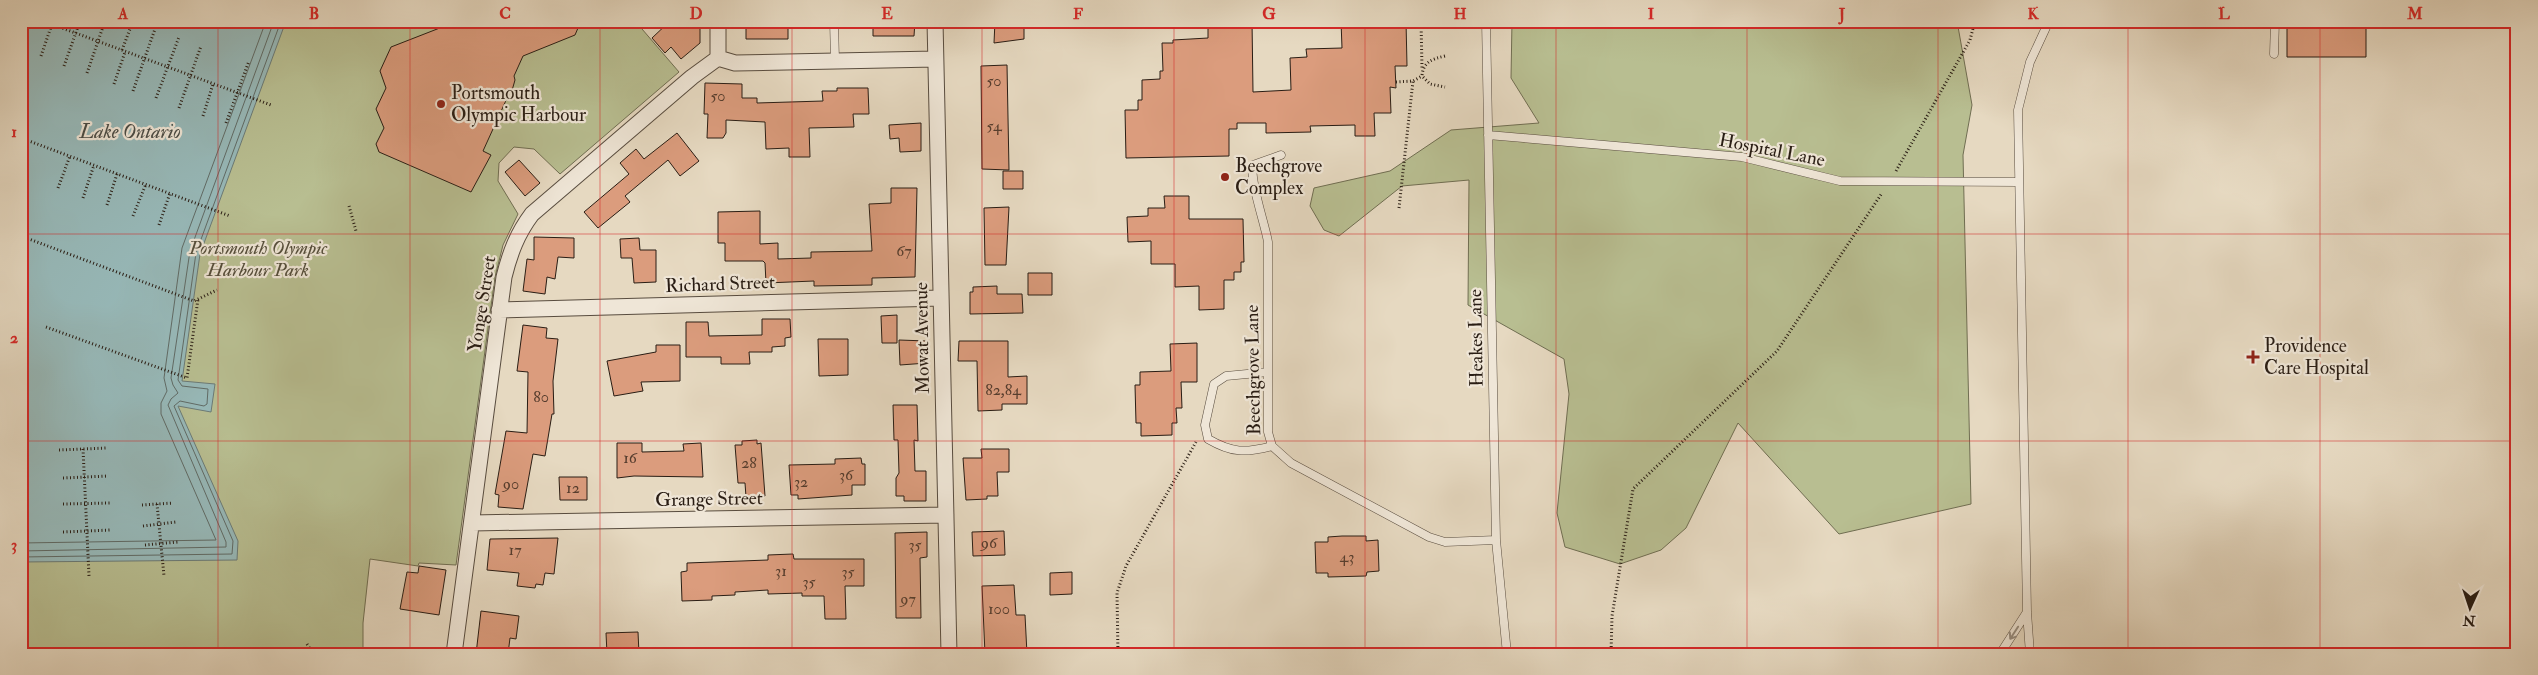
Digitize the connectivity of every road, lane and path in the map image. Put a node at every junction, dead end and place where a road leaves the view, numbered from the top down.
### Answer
1 (27, 21) edge
2 (43, 21) edge
3 (80, 21) edge
4 (105, 21) edge
5 (133, 21) edge
6 (718, 21) edge
7 (834, 21) edge
8 (934, 21) edge
9 (1421, 21) edge
10 (1486, 21) edge
11 (1975, 21) edge
12 (2049, 21) edge
13 (2275, 21) edge
14 (52, 23) edge
15 (155, 29) dead end
16 (75, 33) junction
17 (179, 37) dead end
18 (21, 38) edge
19 (98, 42) junction
20 (201, 46) dead end
21 (124, 51) junction
22 (2274, 54) dead end
23 (41, 56) dead end
24 (1445, 56) dead end
25 (718, 58) junction
26 (145, 59) junction
27 (935, 59) junction
28 (249, 61) dead end
29 (835, 61) junction
30 (64, 66) dead end
31 (167, 67) junction
32 (1422, 70) junction
33 (87, 73) dead end
34 (190, 76) junction
35 (1422, 76) junction
36 (1414, 81) junction
37 (1396, 82) dead end
38 (114, 84) dead end
39 (213, 84) junction
40 (1445, 87) dead end
41 (133, 91) dead end
42 (237, 93) junction
43 (156, 98) dead end
44 (271, 105) dead end
45 (179, 108) dead end
46 (203, 116) dead end
47 (226, 123) dead end
48 (1488, 135) junction
49 (21, 138) edge
50 (1281, 155) dead end
51 (70, 156) junction
52 (94, 165) junction
53 (117, 174) junction
54 (1890, 182) junction
55 (2019, 182) junction
56 (146, 184) junction
57 (58, 188) dead end
58 (170, 193) junction
59 (83, 198) dead end
60 (107, 205) dead end
61 (349, 206) dead end
62 (1399, 208) dead end
63 (133, 216) dead end
64 (230, 216) dead end
65 (160, 225) dead end
66 (356, 231) dead end
67 (21, 236) edge
68 (218, 290) dead end
69 (941, 298) junction
70 (198, 300) junction
71 (500, 310) junction
72 (46, 327) dead end
73 (1268, 372) junction
74 (1201, 433) dead end
75 (1272, 446) junction
76 (107, 448) dead end
77 (83, 449) junction
78 (59, 450) dead end
79 (108, 476) dead end
80 (84, 477) junction
81 (63, 478) dead end
82 (174, 502) dead end
83 (110, 503) dead end
84 (63, 504) dead end
85 (86, 504) junction
86 (157, 504) junction
87 (142, 505) dead end
88 (946, 515) junction
89 (176, 522) dead end
90 (472, 523) junction
91 (159, 524) junction
92 (143, 526) dead end
93 (111, 530) dead end
94 (87, 531) junction
95 (63, 532) dead end
96 (1496, 540) junction
97 (178, 542) dead end
98 (161, 544) junction
99 (145, 545) dead end
100 (89, 576) dead end
101 (164, 576) dead end
102 (2027, 612) junction
103 (306, 644) dead end
104 (313, 654) edge
105 (454, 654) edge
106 (949, 654) edge
107 (1118, 654) edge
108 (1507, 654) edge
109 (1611, 654) edge
110 (2000, 654) edge
111 (2030, 654) edge

1 - 18 path
2 - 14 path
3 - 16 path
4 - 19 path
5 - 21 path
6 - 25 street
7 - 29 lane
8 - 27 street, Mowat Avenue
9 - 32 path
10 - 48 lane, Heakes Lane
11 - 54 path
12 - 55 lane
13 - 22 lane
14 - 16 path
14 - 23 path
15 - 26 path
16 - 19 path
16 - 30 path
17 - 31 path
19 - 21 path
19 - 33 path
20 - 34 path
21 - 26 path
21 - 38 path
24 - 32 path
25 - 29 street
25 - 71 street, Yonge Street
26 - 31 path
26 - 41 path
27 - 29 street
27 - 69 street, Mowat Avenue
28 - 42 path
31 - 34 path
31 - 43 path
32 - 35 path
34 - 39 path
34 - 45 path
35 - 36 path
35 - 40 path
36 - 37 path
36 - 62 path
39 - 42 path
39 - 46 path
42 - 44 path
42 - 47 path
48 - 54 lane, Hospital Lane
48 - 96 lane, Heakes Lane
49 - 51 path
50 - 73 lane, Beechgrove Lane
51 - 52 path
51 - 57 path
52 - 53 path
52 - 59 path
53 - 56 path
53 - 60 path
54 - 55 lane, Hospital Lane
54 - 109 path
55 - 102 lane
56 - 58 path
56 - 63 path
58 - 64 path
58 - 65 path
61 - 66 path
67 - 70 path
68 - 70 path
69 - 71 street, Richard Street
69 - 88 street, Mowat Avenue
70 - 72 path
71 - 90 street, Yonge Street
73 - 75 lane, Beechgrove Lane
73 - 75 lane
74 - 107 path
75 - 96 lane, Beechgrove Lane
76 - 77 path
77 - 78 path
77 - 80 path
79 - 80 path
80 - 81 path
80 - 85 path
82 - 86 path
83 - 85 path
84 - 85 path
85 - 94 path
86 - 87 path
86 - 91 path
88 - 90 street, Grange Street
88 - 106 street, Mowat Avenue
89 - 91 path
90 - 105 street, Yonge Street
91 - 92 path
91 - 98 path
93 - 94 path
94 - 95 path
94 - 100 path
96 - 108 lane, Heakes Lane
97 - 98 path
98 - 99 path
98 - 101 path
102 -> 110 lane
102 - 111 lane
103 - 104 path

